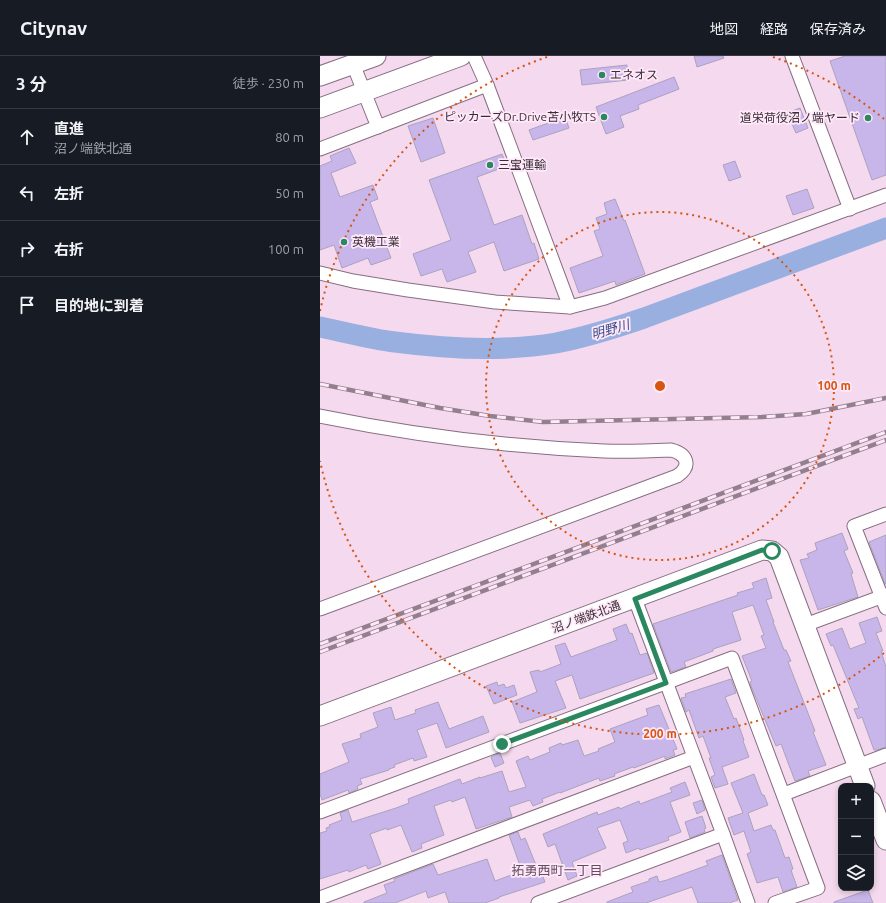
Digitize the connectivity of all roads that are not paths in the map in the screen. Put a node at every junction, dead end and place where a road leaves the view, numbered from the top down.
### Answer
1 (376, 56) edge
2 (461, 56) edge
3 (474, 56) edge
4 (792, 56) edge
5 (354, 64) junction
6 (320, 76) edge
7 (487, 86) junction
8 (364, 91) junction
9 (320, 108) edge
10 (378, 127) junction
11 (320, 149) edge
12 (886, 195) edge
13 (850, 209) junction
14 (320, 273) edge
15 (570, 307) junction
16 (320, 416) edge
17 (886, 514) edge
18 (635, 599) junction
19 (885, 600) edge
20 (320, 609) edge
21 (805, 625) junction
22 (666, 683) junction
23 (320, 716) edge
24 (886, 755) edge
25 (694, 757) junction
26 (858, 766) junction
27 (864, 783) edge
28 (784, 794) junction
29 (874, 809) edge
30 (320, 812) edge
31 (723, 834) junction
32 (886, 840) edge
33 (320, 898) edge
34 (538, 903) edge
35 (748, 903) edge
36 (775, 903) edge

1 - 5 street
2 - 8 street
3 - 7 street
4 - 13 street
5 - 6 street
5 - 8 street
7 - 10 street
7 - 15 street
8 - 9 street
8 - 10 street
10 - 11 street
12 - 13 street
13 - 15 street
14 - 15 street
16 - 20 street
17 - 19 street
18 - 21 street, 沼ノ端鉄北通
18 - 22 street
18 - 23 street, 沼ノ端鉄北通
19 - 21 street
21 - 26 street, 沼ノ端鉄北通
22 - 25 street
22 - 28 street
22 - 30 street
24 - 26 street
25 - 31 street
25 - 33 street
26 - 27 street, 沼ノ端鉄北通
26 - 28 street
28 - 36 street
29 - 32 street
31 - 34 street
31 - 35 street

